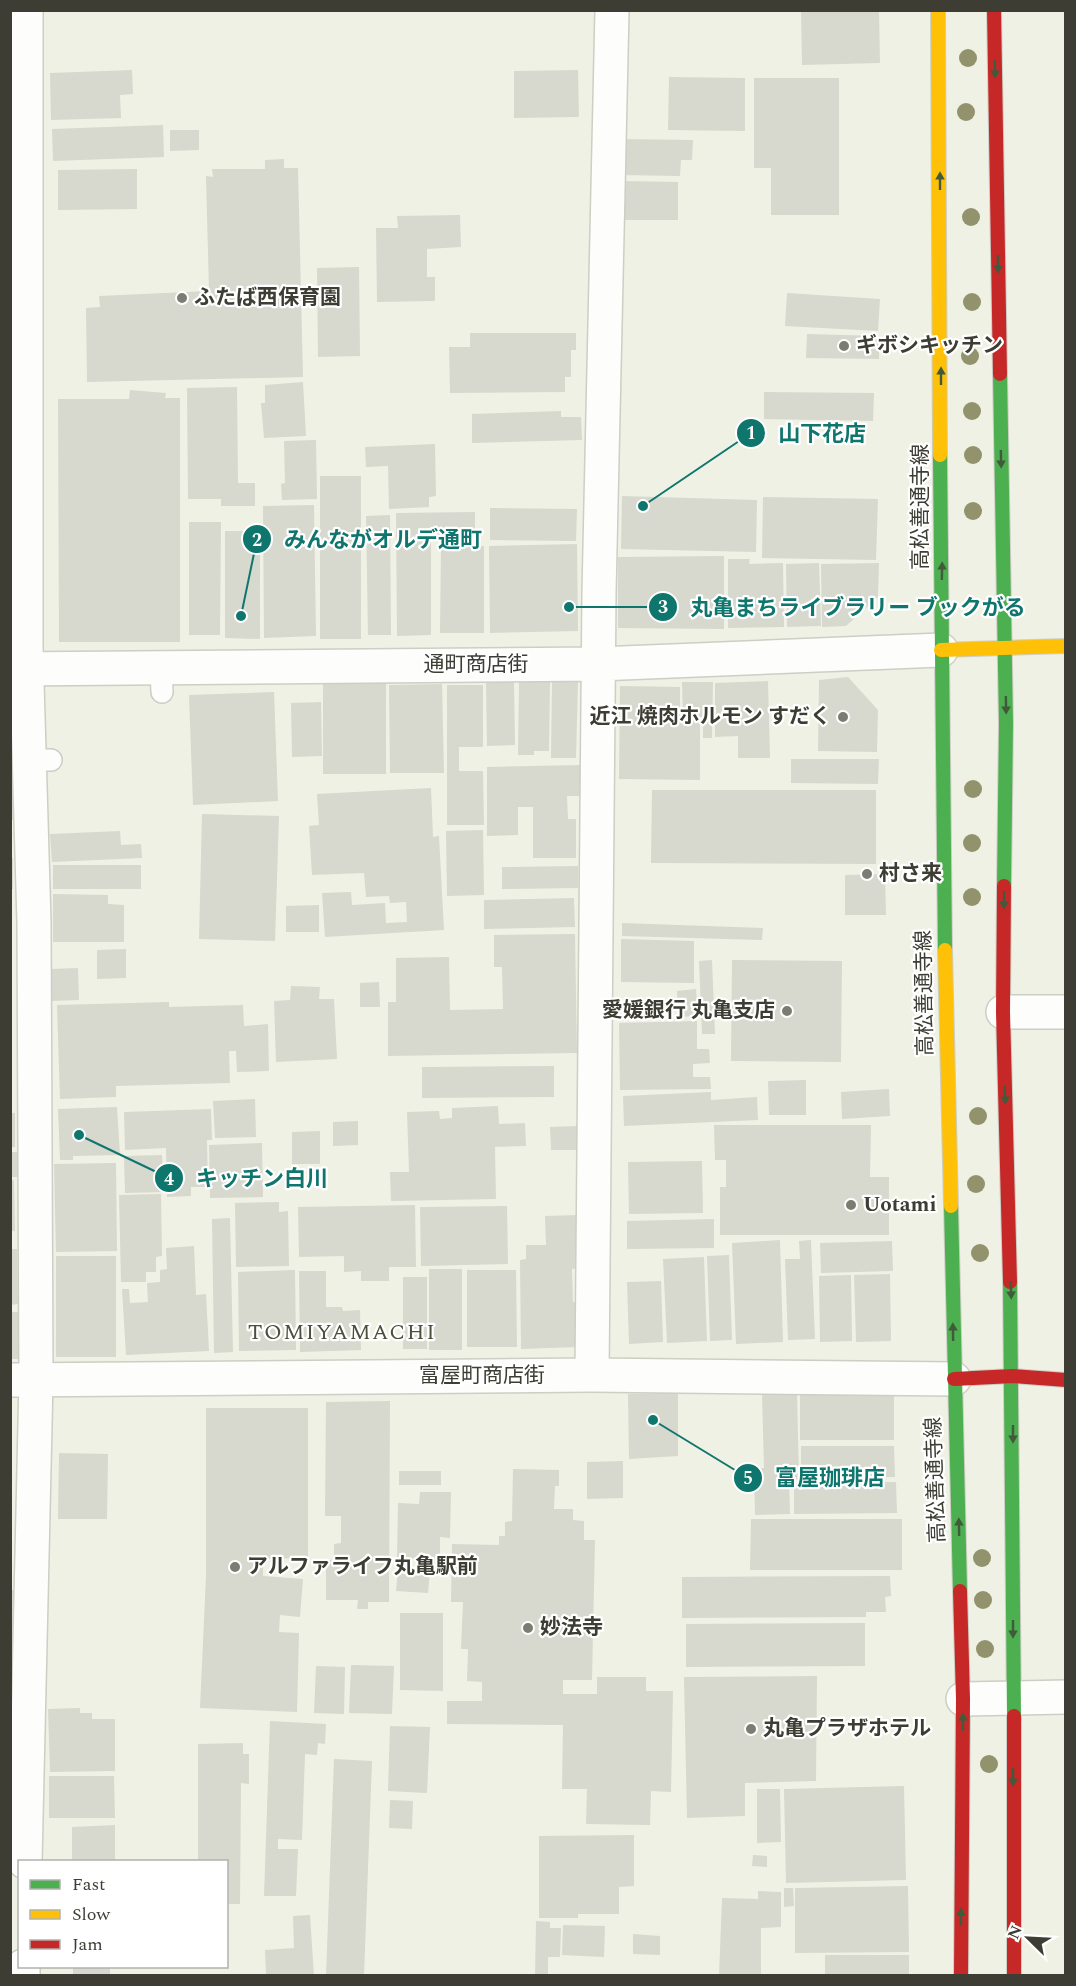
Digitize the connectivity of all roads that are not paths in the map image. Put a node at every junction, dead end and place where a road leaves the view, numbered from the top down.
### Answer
1 (26, 10) edge
2 (612, 10) edge
3 (938, 10) edge
4 (994, 10) edge
5 (1005, 646) junction
6 (1065, 646) edge
7 (941, 650) junction
8 (598, 664) junction
9 (18, 669) edge
10 (1003, 1012) junction
11 (1065, 1012) edge
12 (592, 1375) junction
13 (1013, 1376) junction
14 (954, 1378) junction
15 (23, 1380) edge
16 (1065, 1380) edge
17 (1065, 1697) edge
18 (1013, 1698) junction
19 (963, 1699) junction
20 (25, 1860) edge
21 (961, 1976) edge
22 (1014, 1976) edge

1 - 9 street
2 - 8 street
7 -> 3 main road, 高松善通寺線
4 -> 5 main road
5 - 6 main road
5 - 7 main road
5 -> 10 main road
7 - 8 street, 通町商店街
14 -> 7 main road, 高松善通寺線
8 - 9 street, 通町商店街
8 - 12 street
9 - 15 street
10 - 11 street
10 -> 13 main road
12 - 14 street, 富屋町商店街
12 - 15 street, 富屋町商店街
13 - 14 main road
13 - 16 main road
13 -> 18 main road
19 -> 14 main road, 高松善通寺線
15 - 20 street
17 - 18 street
18 - 19 street
18 -> 22 main road
21 -> 19 main road, 高松善通寺線

